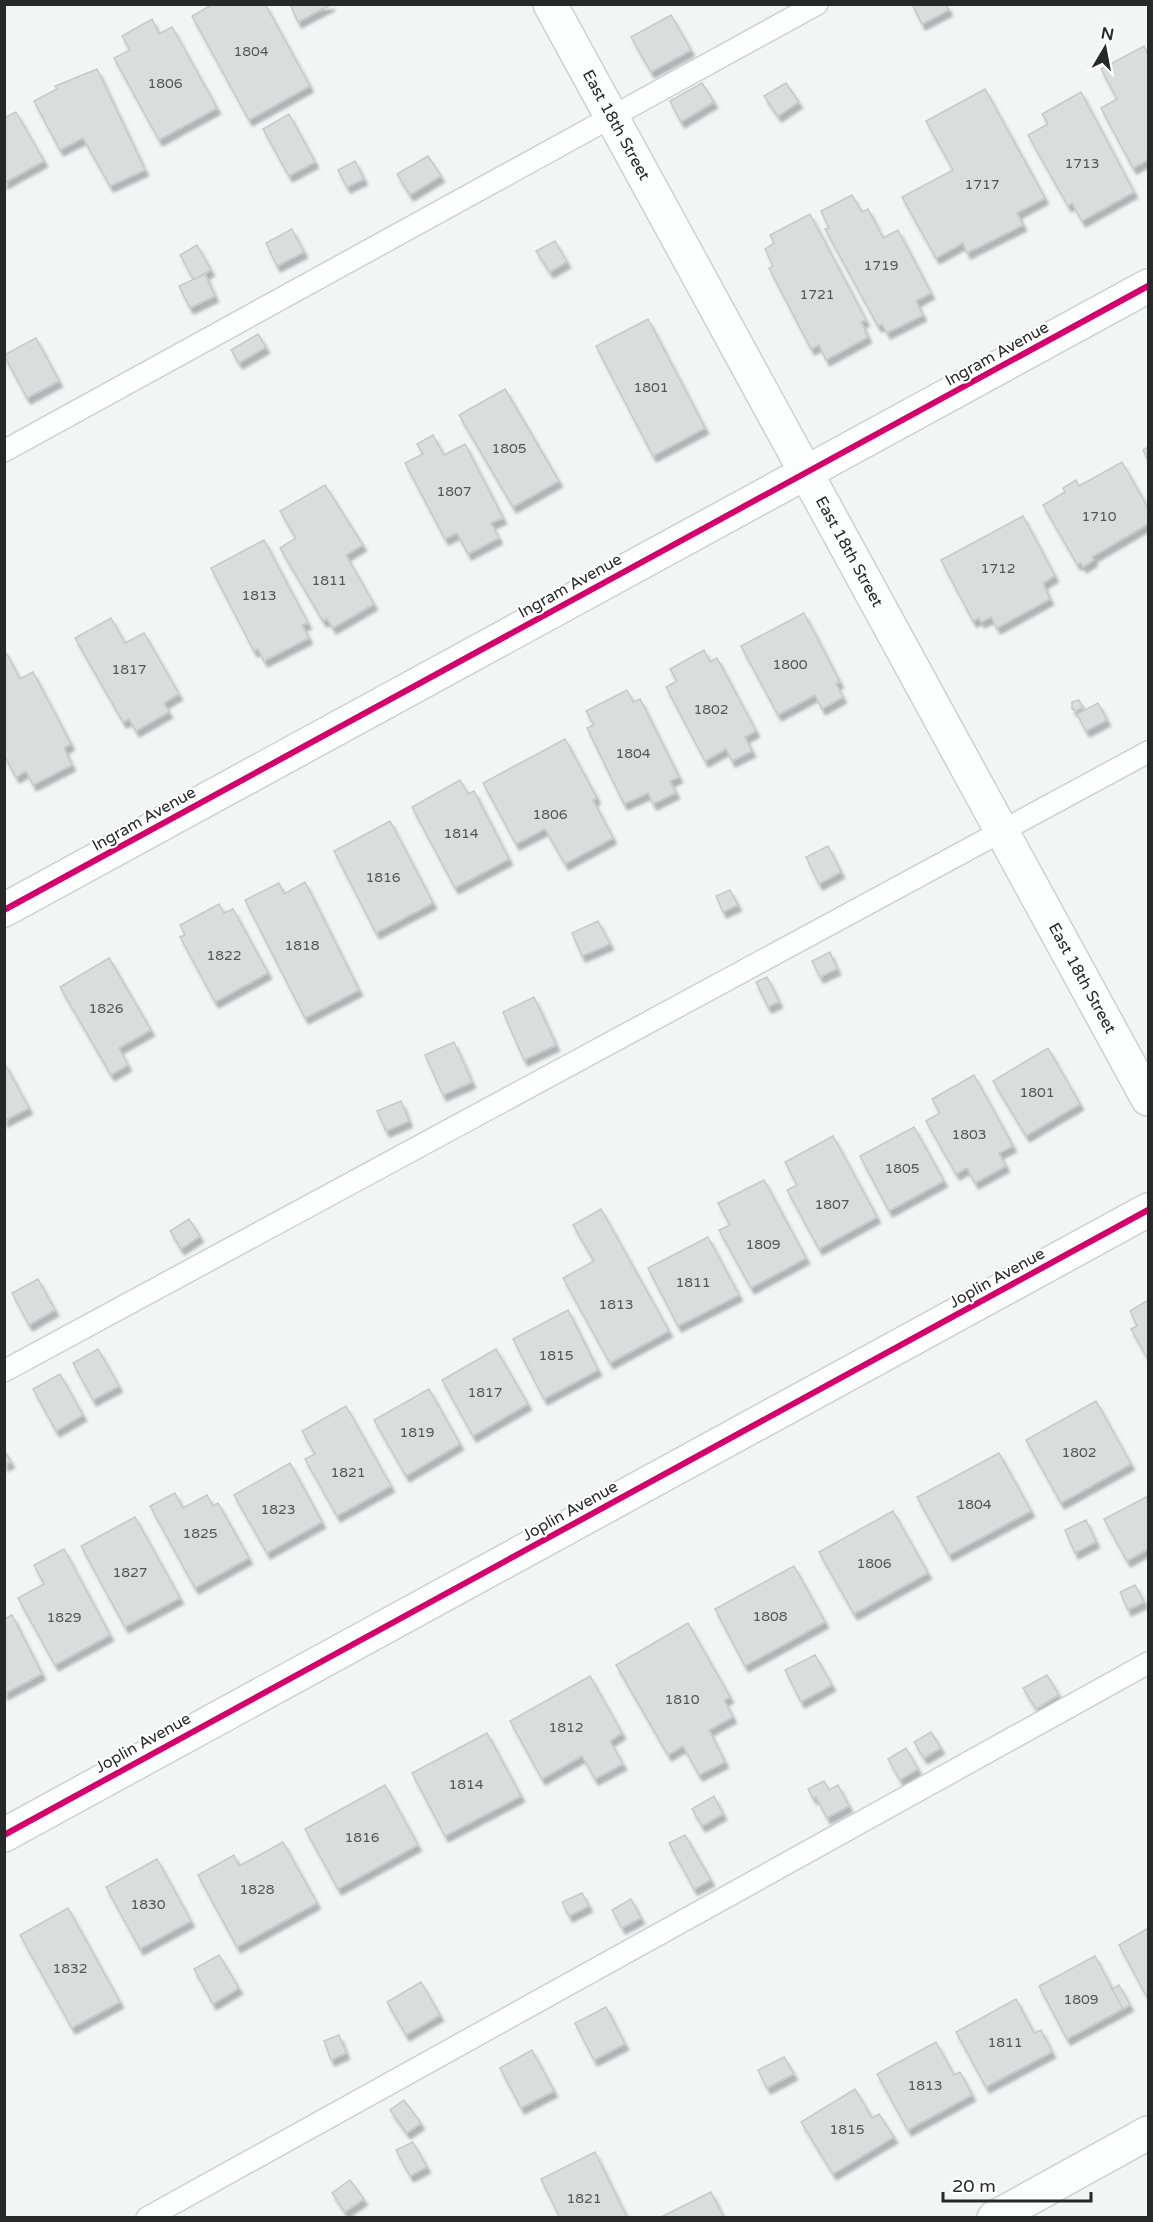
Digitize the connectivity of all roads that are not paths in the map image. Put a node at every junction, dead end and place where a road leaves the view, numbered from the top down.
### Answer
1 (550, 4) edge
2 (817, 4) edge
3 (611, 116) junction
4 (1149, 286) edge
5 (4, 451) edge
6 (806, 474) junction
7 (1149, 752) edge
8 (1000, 830) junction
9 (4, 910) edge
10 (1149, 1099) edge
11 (1149, 1210) edge
12 (4, 1371) edge
13 (1149, 1663) edge
14 (4, 1834) edge
15 (1149, 2133) edge
16 (147, 2217) edge
17 (994, 2217) edge

1 - 3 street, East 18th Street
2 - 3 lane
3 - 5 lane
3 - 6 street, East 18th Street
4 - 6 street, Ingram Avenue
6 - 8 street, East 18th Street
6 - 9 street, Ingram Avenue
7 - 8 lane
8 - 10 street, East 18th Street
8 - 12 lane
11 - 14 street, Joplin Avenue
13 - 16 lane
15 - 17 street

